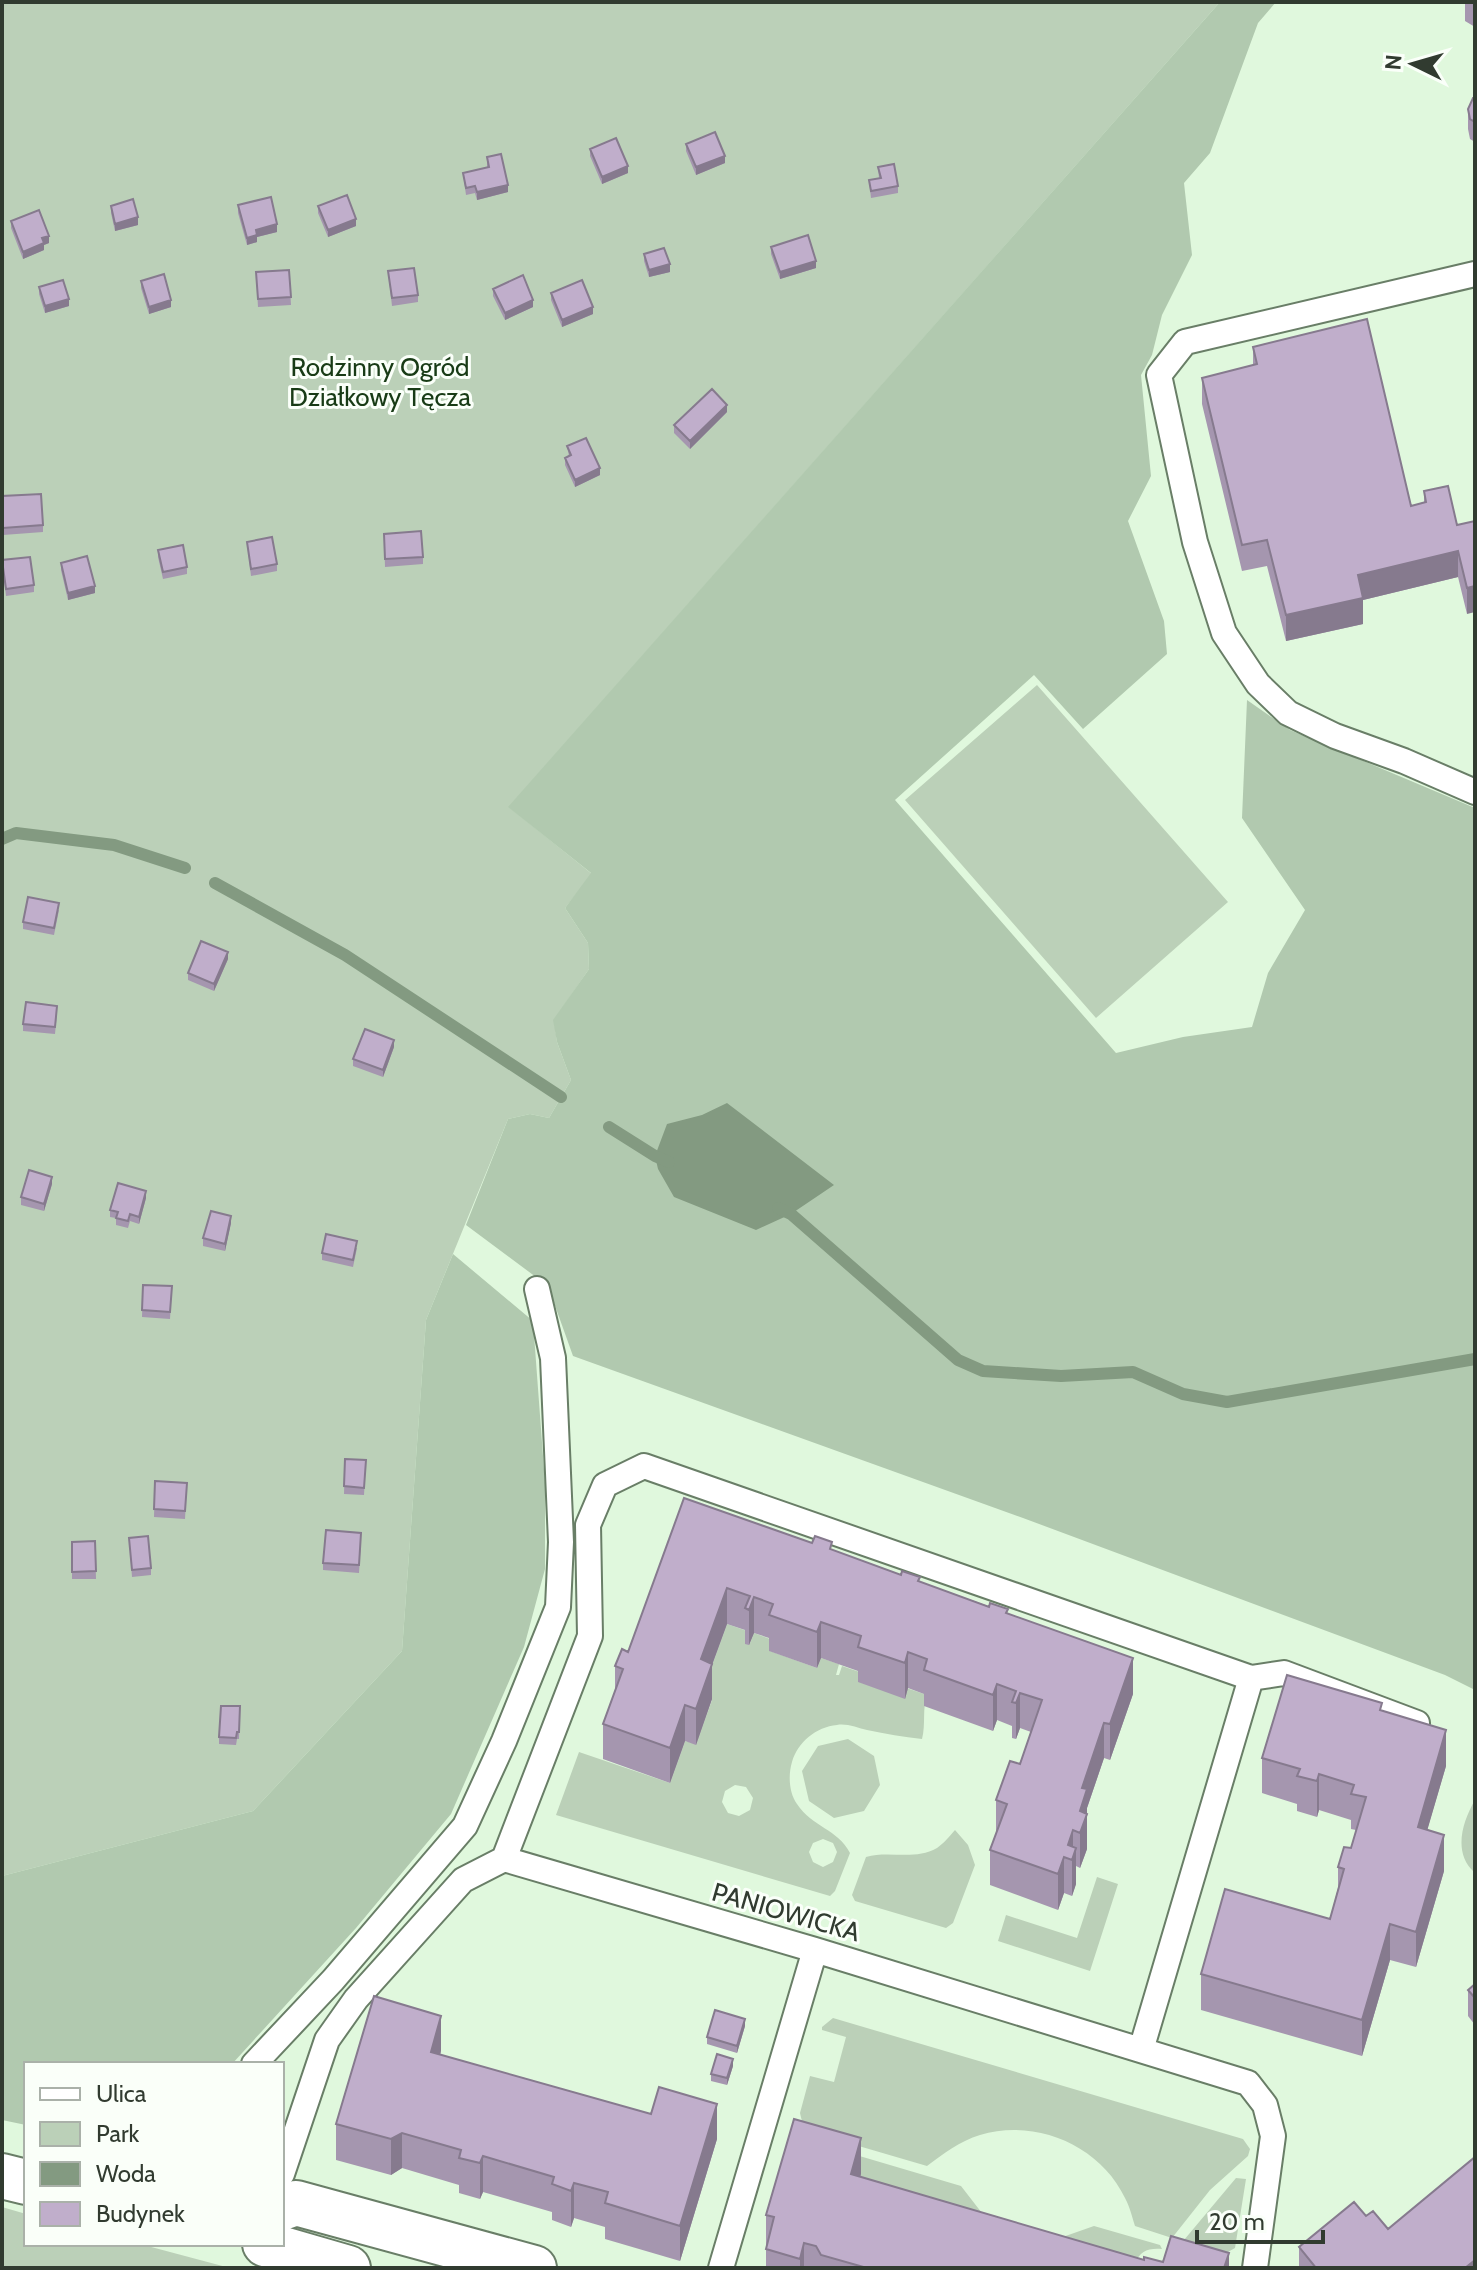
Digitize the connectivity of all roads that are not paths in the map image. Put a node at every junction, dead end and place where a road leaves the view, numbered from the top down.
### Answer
1 (1475, 274) edge
2 (1475, 792) edge
3 (537, 1289) dead end
4 (1251, 1678) junction
5 (1417, 1723) edge
6 (504, 1859) junction
7 (815, 1950) junction
8 (1141, 2050) junction
9 (256, 2062) edge
10 (284, 2168) edge
11 (2, 2176) edge
12 (24, 2182) edge
13 (284, 2207) edge
14 (272, 2246) edge
15 (348, 2268) edge
16 (534, 2268) edge
17 (721, 2268) edge
18 (1255, 2268) edge

1 - 2 lane
3 - 9 lane
4 - 5 lane
4 - 6 lane
4 - 8 lane
6 - 7 lane, PANIOWICKA
6 - 10 lane
7 - 8 lane, PANIOWICKA
7 - 17 lane
8 - 18 lane, PANIOWICKA
11 - 12 street
13 - 16 street
14 - 15 street

